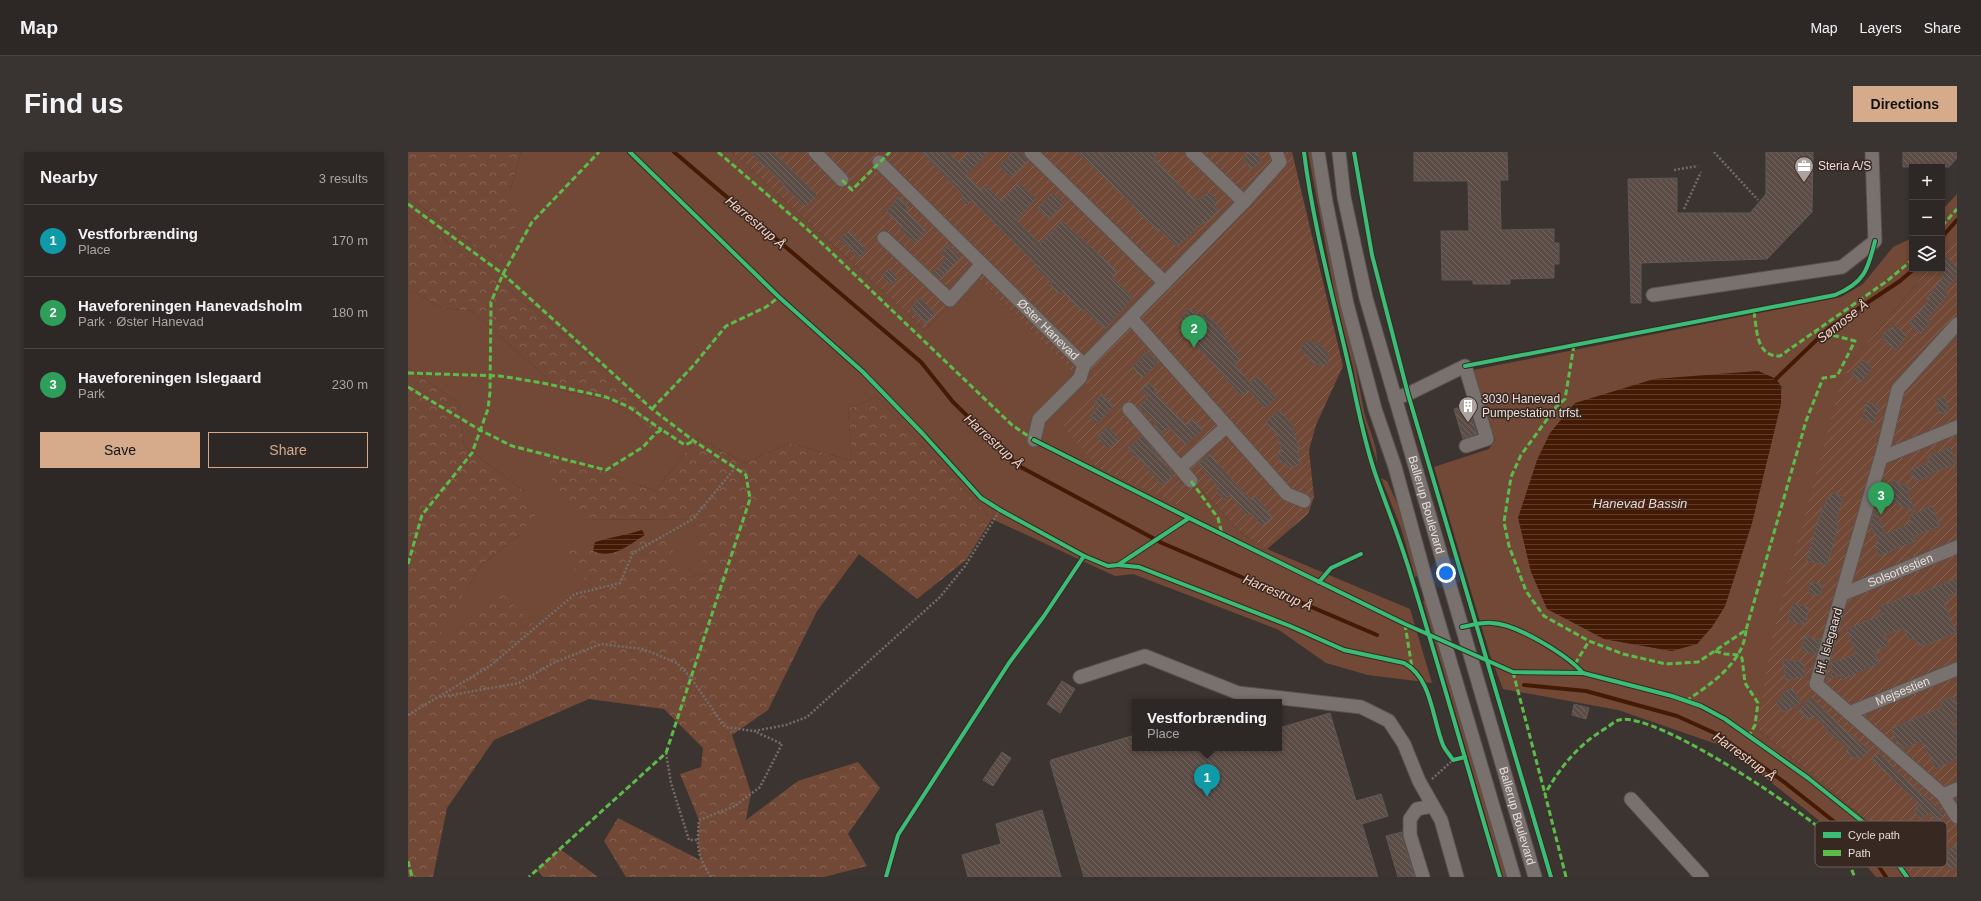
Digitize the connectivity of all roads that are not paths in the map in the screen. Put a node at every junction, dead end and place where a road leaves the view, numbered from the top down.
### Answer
1 (816, 152) edge
2 (1032, 152) edge
3 (1192, 152) edge
4 (1318, 152) edge
5 (1339, 152) edge
6 (1872, 152) edge
7 (1278, 157) edge
8 (879, 162) dead end
9 (842, 180) dead end
10 (1244, 202) junction
11 (884, 238) dead end
12 (985, 267) junction
13 (1165, 283) junction
14 (1653, 295) dead end
15 (1131, 318) junction
16 (1957, 324) edge
17 (1084, 365) junction
18 (1395, 398) junction
19 (1129, 409) dead end
20 (1227, 426) junction
21 (1957, 427) edge
22 (1034, 440) dead end
23 (1466, 446) dead end
24 (1881, 458) junction
25 (1180, 468) junction
26 (1191, 481) dead end
27 (1304, 501) dead end
28 (1957, 547) edge
29 (1843, 594) junction
30 (1957, 669) edge
31 (1080, 677) dead end
32 (1849, 713) junction
33 (1957, 789) edge
34 (1943, 795) junction
35 (1632, 799) dead end
36 (1433, 806) junction
37 (1957, 817) edge
38 (1423, 877) edge
39 (1457, 877) edge
40 (1514, 877) edge
41 (1535, 877) edge
42 (1702, 877) edge

1 - 9 street
2 - 13 street
3 - 10 street
4 - 40 street, Ballerup Boulevard
5 - 18 street, Ballerup Boulevard
6 - 14 street
7 - 10 street, Øster Hanevad
8 - 12 street, Øster Hanevad
10 - 13 street, Øster Hanevad
11 - 12 street
12 - 17 street, Øster Hanevad
13 - 15 street, Øster Hanevad
15 - 17 street, Øster Hanevad
15 - 20 street
16 - 24 street, Hf. Islegaard
17 - 22 street
18 - 23 street
18 - 41 street, Ballerup Boulevard
19 - 25 street
20 - 25 street
20 - 27 street
21 - 24 street
24 - 29 street, Hf. Islegaard
25 - 26 street
28 - 29 street, Solsortestien
29 - 32 street, Hf. Islegaard
30 - 32 street, Mejsestien
31 - 36 street
32 - 34 street, Hf. Islegaard
33 - 34 street
34 - 37 street, Hf. Islegaard
35 - 42 street
36 - 38 street
36 - 39 street

